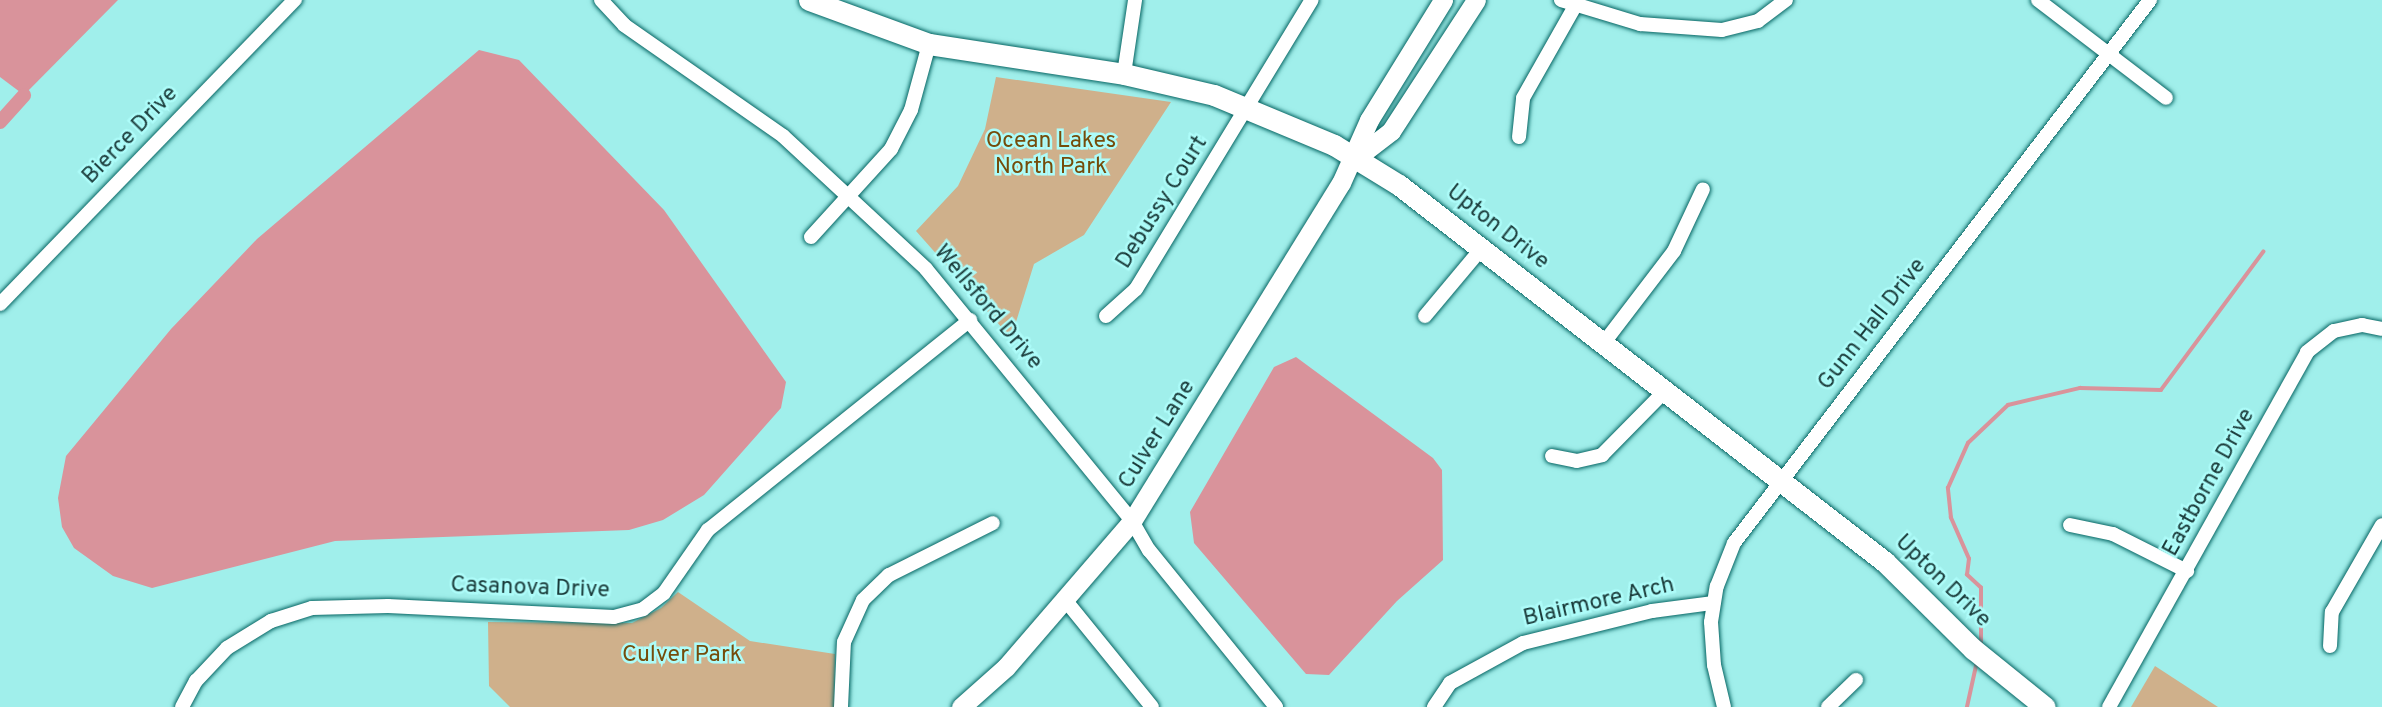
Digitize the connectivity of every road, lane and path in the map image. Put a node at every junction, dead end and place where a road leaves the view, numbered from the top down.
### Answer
1 (295, 0) edge
2 (601, 0) edge
3 (809, 0) edge
4 (1135, 0) edge
5 (1312, 0) edge
6 (1443, 0) edge
7 (1476, 0) edge
8 (1561, 0) edge
9 (1786, 0) edge
10 (2038, 0) edge
11 (2150, 0) edge
12 (1575, 6) junction
13 (929, 44) junction
14 (2108, 54) junction
15 (1124, 74) junction
16 (2166, 98) dead end
17 (1249, 107) junction
18 (1519, 137) dead end
19 (1356, 158) junction
20 (1703, 189) dead end
21 (850, 196) junction
22 (811, 237) dead end
23 (1481, 249) junction
24 (0, 304) edge
25 (1106, 316) dead end
26 (1425, 316) dead end
27 (970, 320) junction
28 (2382, 329) edge
29 (1603, 344) junction
30 (1664, 391) junction
31 (1552, 456) dead end
32 (1781, 481) junction
33 (1132, 521) junction
34 (993, 523) dead end
35 (2070, 525) dead end
36 (2382, 525) edge
37 (2187, 571) junction
38 (1066, 601) junction
39 (1713, 603) junction
40 (2330, 646) dead end
41 (1856, 680) dead end
42 (182, 707) edge
43 (841, 707) edge
44 (961, 707) edge
45 (1152, 707) edge
46 (1276, 707) edge
47 (1434, 707) edge
48 (1724, 707) edge
49 (1828, 707) edge
50 (2045, 707) edge
51 (2109, 707) edge

1 - 24 street, Bierce Drive
2 - 21 street, Wellsford Drive
3 - 13 main road, Upton Drive
4 - 15 street
5 - 17 street, Debussy Court
6 - 19 street, Culver Lane
7 - 19 street, Culver Lane
8 - 12 street
9 - 12 street
10 - 14 street
11 - 14 street, Gunn Hall Drive
12 - 18 street
13 - 15 main road, Upton Drive
13 - 21 street
14 - 16 street
14 - 32 street, Gunn Hall Drive
15 - 17 main road, Upton Drive
17 - 19 main road, Upton Drive
17 - 25 street, Debussy Court
19 - 23 main road, Upton Drive
19 - 33 street, Culver Lane
20 - 29 street
21 - 22 street
21 - 27 street, Wellsford Drive
23 - 26 street
23 - 29 main road, Upton Drive
27 - 33 street, Wellsford Drive
27 - 42 street, Casanova Drive
28 - 37 street, Eastborne Drive
29 - 30 main road, Upton Drive
30 - 31 street
30 - 32 main road, Upton Drive
32 - 39 street, Gunn Hall Drive
32 - 50 main road, Upton Drive
33 - 38 street, Culver Lane
33 - 46 street, Wellsford Drive
34 - 43 street
35 - 37 street
36 - 40 street
37 - 51 street, Eastborne Drive
38 - 44 street, Culver Lane
38 - 45 street
39 - 47 street, Blairmore Arch
39 - 48 street, Gunn Hall Drive
41 - 49 street

